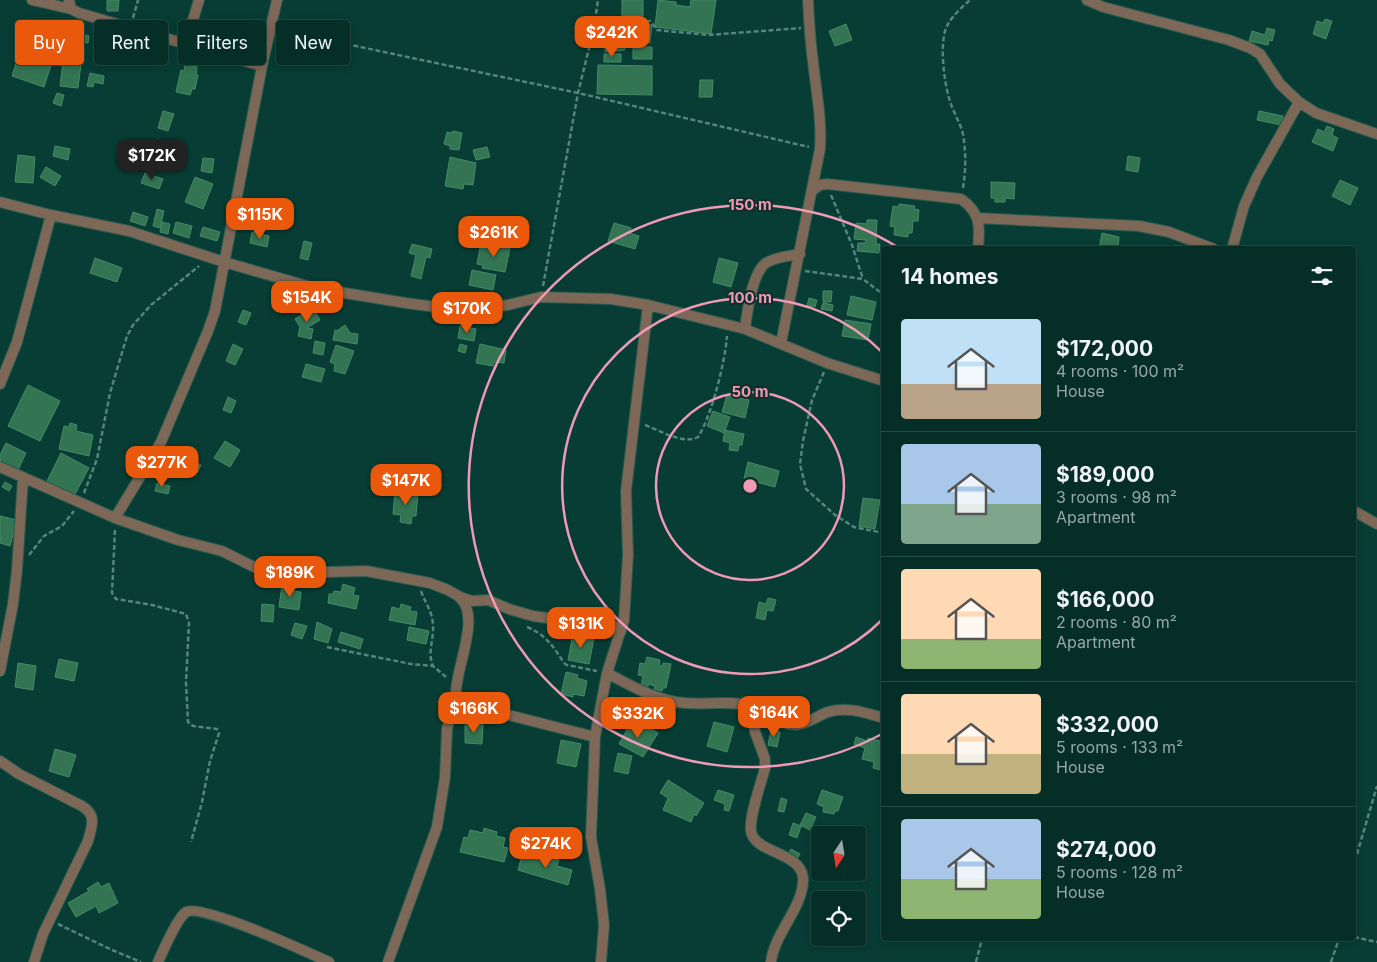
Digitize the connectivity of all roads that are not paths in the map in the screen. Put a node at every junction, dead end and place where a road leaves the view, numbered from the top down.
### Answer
1 (32, 0) edge
2 (199, 0) edge
3 (277, 0) edge
4 (808, 0) edge
5 (1087, 0) edge
6 (70, 4) edge
7 (193, 20) edge
8 (178, 41) edge
9 (259, 65) edge
10 (262, 66) junction
11 (1299, 102) junction
12 (1377, 134) edge
13 (813, 190) junction
14 (0, 202) edge
15 (51, 215) junction
16 (978, 218) junction
17 (978, 246) edge
18 (1206, 246) edge
19 (1233, 246) edge
20 (800, 254) junction
21 (224, 262) junction
22 (648, 305) junction
23 (744, 329) junction
24 (781, 344) junction
25 (881, 380) edge
26 (0, 384) edge
27 (0, 467) edge
28 (23, 478) junction
29 (1356, 512) edge
30 (115, 518) junction
31 (1377, 524) edge
32 (460, 597) junction
33 (621, 630) junction
34 (0, 671) edge
35 (607, 672) junction
36 (460, 702) junction
37 (751, 706) junction
38 (881, 717) edge
39 (595, 737) junction
40 (2, 766) edge
41 (34, 962) edge
42 (158, 962) edge
43 (329, 962) edge
44 (388, 962) edge
45 (601, 962) edge
46 (771, 962) edge

1 - 6 street
2 - 7 street
3 - 10 street
4 - 13 street
5 - 11 street
6 - 8 street
9 - 10 street
10 - 21 street
11 - 12 street
11 - 19 street
13 - 16 street
13 - 20 street
14 - 15 street
15 - 21 street
15 - 26 street
16 - 17 street
16 - 18 street
20 - 23 street
20 - 24 street
21 - 22 street
21 - 30 street
22 - 23 street
22 - 33 street
23 - 24 street
24 - 25 street
27 - 28 street
28 - 30 street
28 - 34 street
29 - 31 street
30 - 32 street
32 - 33 street
32 - 36 street
33 - 35 street
35 - 37 street
35 - 39 street
36 - 39 street
36 - 44 street
37 - 38 street
37 - 46 street
39 - 45 street
40 - 41 street
42 - 43 street

